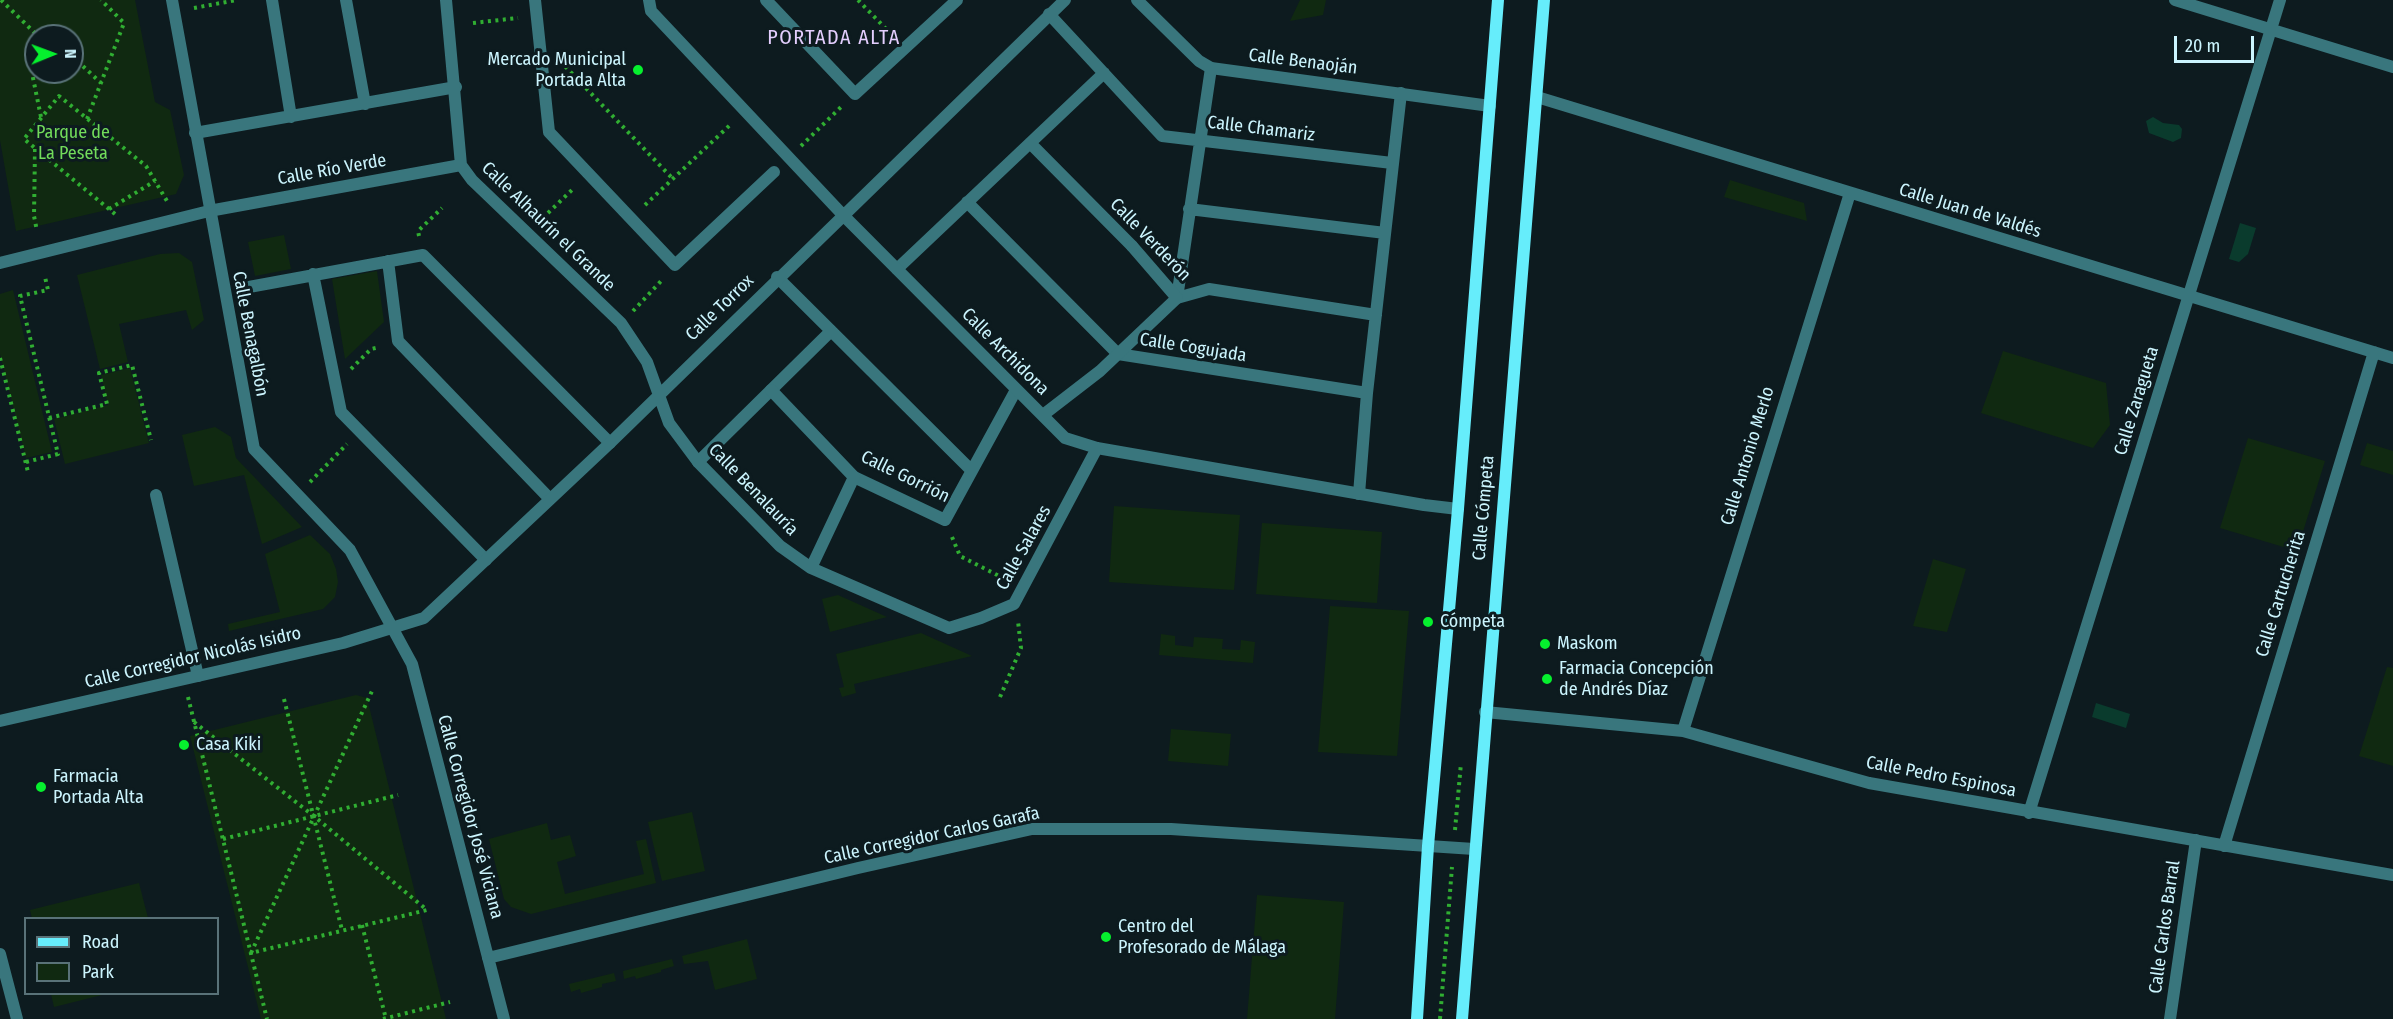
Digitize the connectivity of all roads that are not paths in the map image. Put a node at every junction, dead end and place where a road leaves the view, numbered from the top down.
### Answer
1 (172, 0) edge
2 (272, 0) edge
3 (346, 0) edge
4 (446, 0) edge
5 (535, 0) edge
6 (649, 0) edge
7 (766, 0) edge
8 (957, 0) edge
9 (1065, 0) edge
10 (1137, 0) edge
11 (1498, 0) edge
12 (1544, 0) edge
13 (2175, 0) edge
14 (2280, 0) edge
15 (1049, 14) junction
16 (2270, 30) junction
17 (2393, 67) edge
18 (1211, 68) junction
19 (1104, 73) junction
20 (456, 87) junction
21 (1401, 93) junction
22 (1537, 97) junction
23 (364, 104) junction
24 (1490, 106) junction
25 (291, 117) junction
26 (195, 133) junction
27 (1199, 141) junction
28 (1030, 142) junction
29 (1392, 162) junction
30 (461, 165) junction
31 (774, 172) dead end
32 (1850, 193) junction
33 (967, 202) junction
34 (1189, 209) junction
35 (209, 211) junction
36 (842, 214) junction
37 (1384, 233) junction
38 (388, 261) junction
39 (0, 263) edge
40 (897, 269) junction
41 (313, 274) junction
42 (777, 277) junction
43 (249, 287) dead end
44 (2189, 297) junction
45 (1177, 298) junction
46 (1376, 315) junction
47 (831, 331) junction
48 (2374, 352) junction
49 (1118, 354) junction
50 (2393, 358) edge
51 (771, 390) junction
52 (1017, 390) junction
53 (658, 393) junction
54 (1367, 393) junction
55 (1043, 415) junction
56 (609, 443) junction
57 (1097, 448) junction
58 (698, 462) junction
59 (972, 470) junction
60 (855, 477) junction
61 (1359, 494) junction
62 (156, 495) dead end
63 (549, 498) junction
64 (1458, 509) junction
65 (486, 560) junction
66 (812, 568) junction
67 (393, 628) junction
68 (949, 628) joint
69 (198, 676) junction
70 (1485, 712) junction
71 (0, 721) edge
72 (1683, 731) junction
73 (2029, 813) junction
74 (2196, 840) junction
75 (1428, 846) junction
76 (2224, 846) junction
77 (1474, 849) junction
78 (2393, 875) edge
79 (0, 954) edge
80 (488, 958) junction
81 (16, 1019) edge
82 (504, 1019) edge
83 (1417, 1019) edge
84 (1462, 1019) edge
85 (2170, 1019) edge

1 - 26 street, Calle Benagalbón
2 - 25 street
3 - 23 street
4 - 20 street, Calle Alhaurín el Grande
5 - 31 street
6 - 36 street, Calle Archidona
7 - 8 street
9 - 15 street, Calle Torrox
10 - 18 street, Calle Benaoján
11 - 24 main road, Calle Cómpeta
12 - 22 main road, Calle Cómpeta
13 - 16 street
14 - 16 street, Calle Zaragueta
15 - 19 street, Calle Chamariz
15 - 36 street, Calle Torrox
16 - 17 street
16 - 44 street, Calle Zaragueta
18 - 21 street, Calle Benaoján
18 - 27 street
19 - 27 street, Calle Chamariz
19 - 28 street
20 - 23 street
20 - 30 street, Calle Alhaurín el Grande
21 - 24 street, Calle Benaoján
21 - 29 street
22 - 32 street, Calle Juan de Valdés
22 - 70 main road, Calle Cómpeta
23 - 25 street
24 - 64 main road, Calle Cómpeta
25 - 26 street
26 - 35 street, Calle Benagalbón
27 - 29 street, Calle Chamariz
27 - 34 street
28 - 33 street
28 - 45 street, Calle Verderón
29 - 37 street
30 - 35 street, Calle Río Verde
30 - 53 street, Calle Alhaurín el Grande
32 - 44 street, Calle Juan de Valdés
32 - 72 street, Calle Antonio Merlo
33 - 40 street
33 - 49 street, Calle Cogujada
34 - 37 street
34 - 45 street
35 - 39 street, Calle Río Verde
35 - 67 street, Calle Benagalbón
36 - 40 street, Calle Archidona
36 - 42 street, Calle Torrox
37 - 46 street
38 - 41 street
38 - 56 street
38 - 63 street
40 - 52 street, Calle Archidona
41 - 43 street
41 - 65 street
42 - 47 street
42 - 53 street, Calle Torrox
44 - 48 street, Calle Juan de Valdés
44 - 73 street, Calle Zaragueta
45 - 46 street, Calle Verderón
45 - 49 street
46 - 54 street
47 - 51 street
47 - 59 street
48 - 50 street, Calle Juan de Valdés
48 - 76 street, Calle Cartucherita
49 - 54 street, Calle Cogujada
49 - 55 street
51 - 58 street
51 - 60 street, Calle Gorrión
52 - 55 street, Calle Archidona
52 - 59 street, Calle Gorrión
53 - 56 street, Calle Torrox
53 - 58 street, Calle Benalauría
54 - 61 street
55 - 57 street, Calle Archidona
56 - 63 street, Calle Torrox
57 - 61 street, Calle Archidona
57 - 68 street, Calle Salares
58 - 66 street, Calle Benalauría
59 - 60 street, Calle Gorrión
60 - 66 street
61 - 64 street, Calle Archidona
62 - 69 street
63 - 65 street, Calle Torrox
64 - 75 main road, Calle Cómpeta
65 - 67 street, Calle Torrox
66 - 68 street, Calle Benalauría
67 - 69 street, Calle Corregidor Nicolás Isidro
67 - 80 street, Calle Corregidor José Viciana
69 - 71 street, Calle Corregidor Nicolás Isidro
70 - 72 street, Calle Pedro Espinosa
70 - 77 main road, Calle Cómpeta
72 - 73 street, Calle Pedro Espinosa
73 - 74 street, Calle Pedro Espinosa
74 - 76 street, Calle Pedro Espinosa
74 - 85 street, Calle Carlos Barral
75 - 77 street, Calle Corregidor Carlos Garafa
75 - 80 street, Calle Corregidor Carlos Garafa
75 - 83 main road, Calle Cómpeta
76 - 78 street, Calle Pedro Espinosa
77 - 84 main road, Calle Cómpeta
79 - 81 street
80 - 82 street, Calle Corregidor José Viciana

